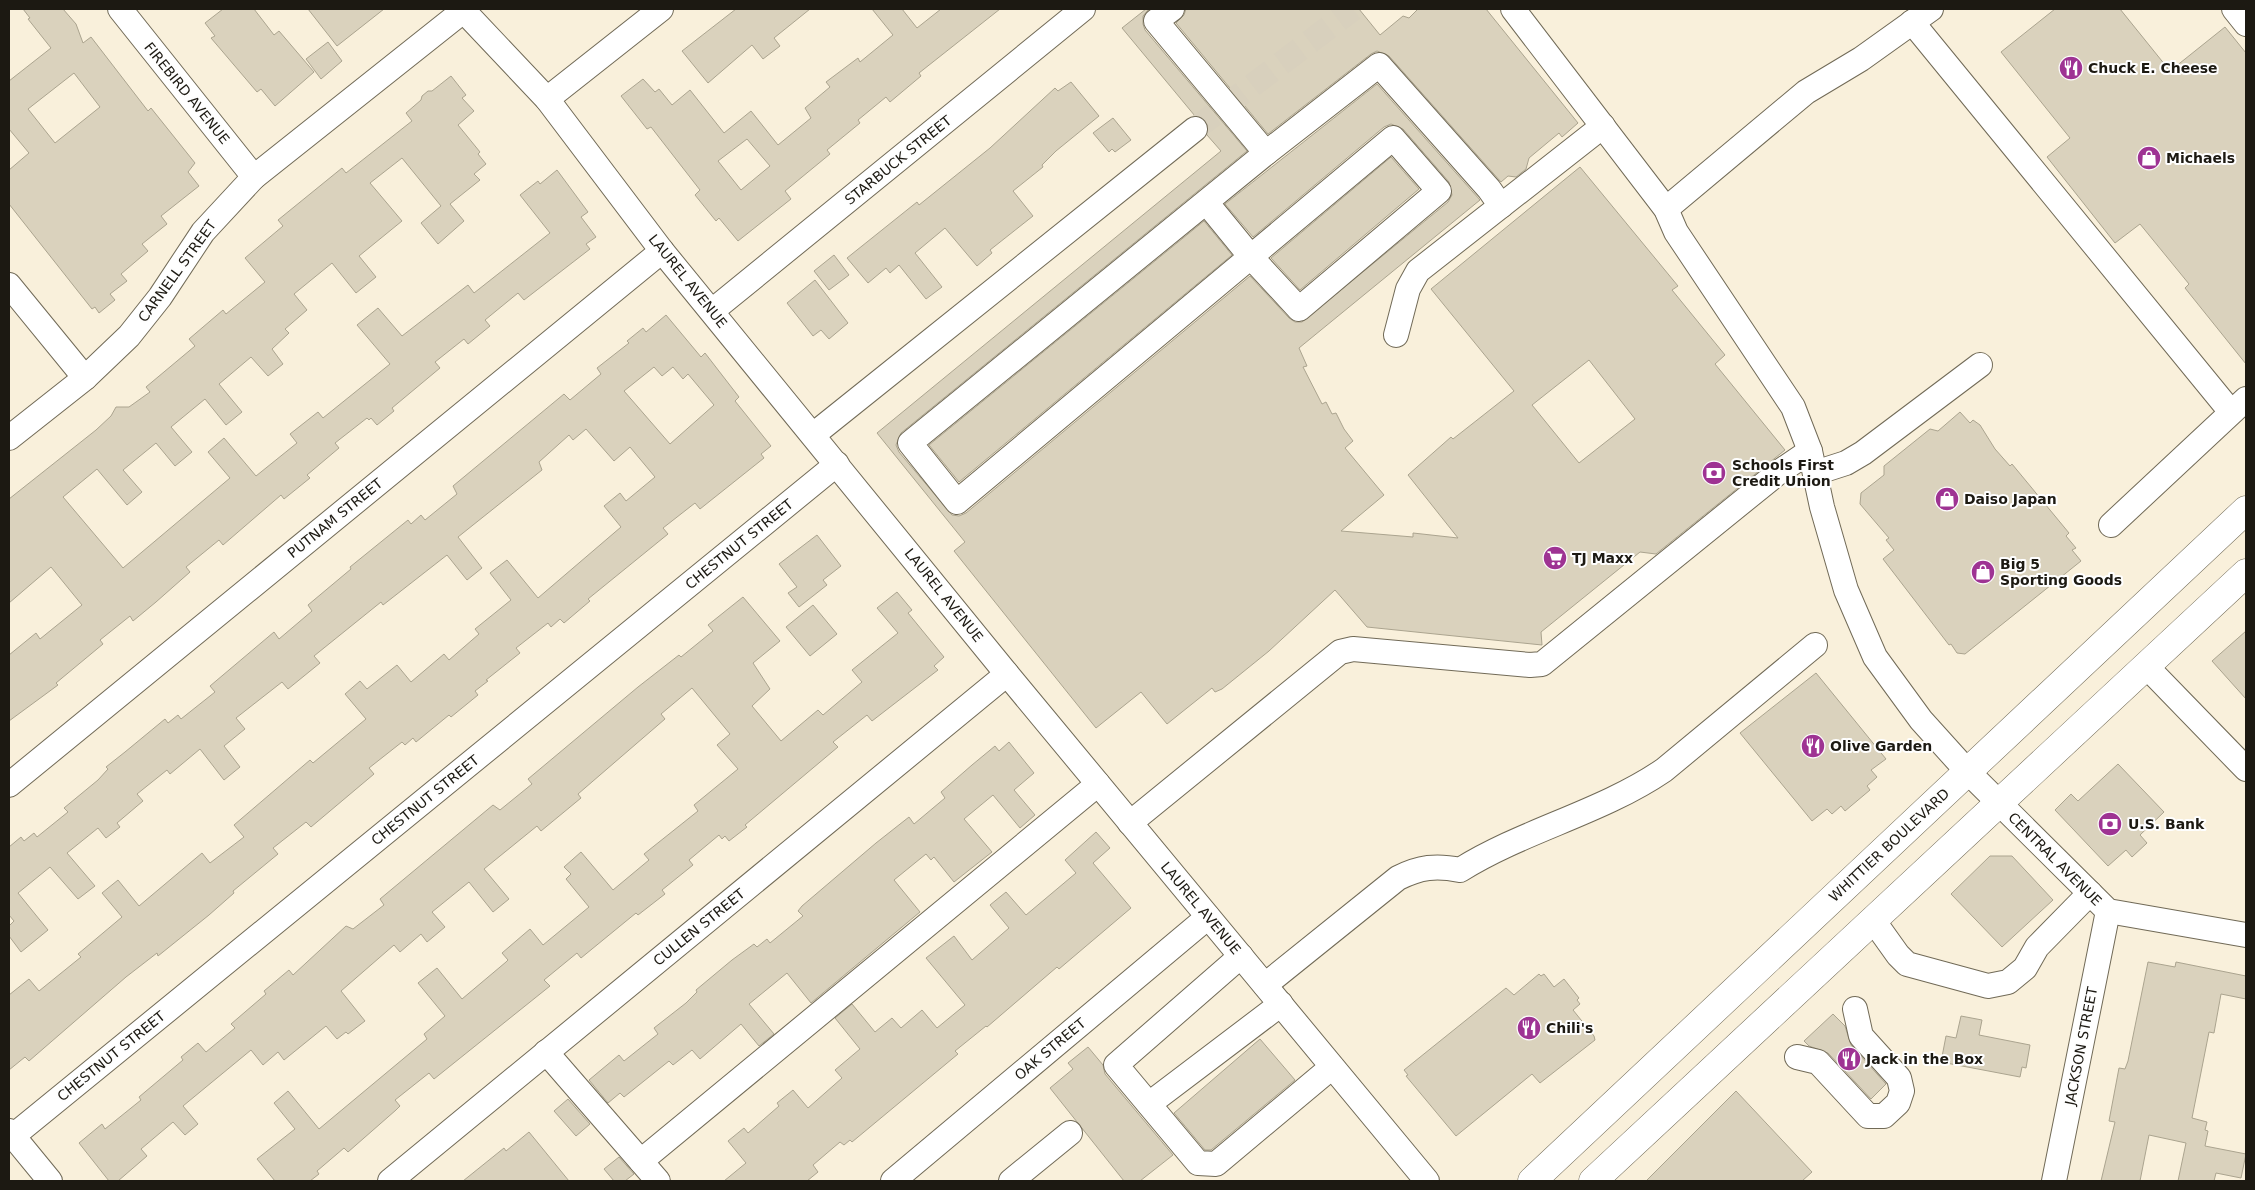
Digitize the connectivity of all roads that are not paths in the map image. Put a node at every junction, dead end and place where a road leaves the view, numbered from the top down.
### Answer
1 (120, 9) edge
2 (661, 9) edge
3 (1083, 9) edge
4 (1172, 9) edge
5 (1513, 9) edge
6 (1931, 9) edge
7 (2234, 9) edge
8 (462, 10) edge
9 (1912, 22) junction
10 (2246, 24) edge
11 (547, 99) junction
12 (1603, 126) junction
13 (1195, 129) tunnel mouth
14 (1266, 153) junction
15 (254, 177) junction
16 (1206, 202) junction
17 (1501, 206) junction
18 (1666, 209) junction
19 (662, 251) junction
20 (1251, 257) junction
21 (9, 285) edge
22 (712, 311) junction
23 (1396, 335) dead end
24 (1980, 365) dead end
25 (85, 378) junction
26 (2239, 405) edge
27 (813, 436) junction
28 (9, 438) edge
29 (1812, 462) junction
30 (837, 464) junction
31 (2246, 510) edge
32 (2111, 525) dead end
33 (2246, 573) edge
34 (1815, 645) dead end
35 (2146, 666) junction
36 (1007, 674) junction
37 (2246, 769) edge
38 (1967, 771) junction
39 (1098, 784) junction
40 (9, 786) edge
41 (1998, 803) junction
42 (1130, 823) junction
43 (2090, 893) junction
44 (2108, 911) junction
45 (1208, 917) junction
46 (1873, 920) junction
47 (2246, 935) edge
48 (1241, 956) junction
49 (1264, 985) junction
50 (1281, 1004) junction
51 (1855, 1009) dead end
52 (546, 1052) junction
53 (1797, 1057) dead end
54 (1332, 1067) junction
55 (1149, 1104) junction
56 (11, 1133) edge
57 (1070, 1133) dead end
58 (641, 1162) junction
59 (1026, 1177) edge
60 (50, 1181) edge
61 (390, 1181) edge
62 (658, 1181) edge
63 (893, 1181) edge
64 (1427, 1181) edge
65 (1532, 1181) edge
66 (1593, 1181) edge
67 (2054, 1181) edge

1 - 15 street, FIREBIRD AVENUE
2 - 11 street
3 - 22 street, STARBUCK STREET
4 - 14 street
5 - 12 street, CENTRAL AVENUE
6 - 9 street
7 - 10 street
8 - 11 street, LAUREL AVENUE
8 - 15 street, CARNELL STREET
9 - 18 street
9 - 26 street
11 - 19 street, LAUREL AVENUE
12 - 17 street
12 - 18 street, CENTRAL AVENUE
13 - 27 street
14 - 16 street
14 - 17 street
15 - 25 street, CARNELL STREET
16 - 20 street
16 - 20 street
17 - 23 street
18 - 29 street, CENTRAL AVENUE
19 - 22 street, LAUREL AVENUE
19 - 40 street, PUTNAM STREET
20 - 20 street
21 - 25 street
22 - 27 street, LAUREL AVENUE
24 - 29 street
25 - 28 street, CARNELL STREET
26 - 32 street
27 - 30 street, LAUREL AVENUE
29 - 38 street, CENTRAL AVENUE
29 - 42 street
30 - 36 street, LAUREL AVENUE
30 - 56 street, CHESTNUT STREET
31 - 38 main road, WHITTIER BOULEVARD
33 - 35 main road
34 - 49 street
35 - 37 street
35 - 41 main road
36 - 39 street, LAUREL AVENUE
36 - 52 street, CULLEN STREET
38 - 41 street, CENTRAL AVENUE
38 - 65 main road, WHITTIER BOULEVARD
39 - 42 street, LAUREL AVENUE
39 - 58 street
41 - 43 street, CENTRAL AVENUE
41 - 46 main road
42 - 45 street, LAUREL AVENUE
43 - 44 street, CENTRAL AVENUE
43 - 46 street
44 - 47 street, CENTRAL AVENUE
44 - 67 street, JACKSON STREET
45 - 48 street, LAUREL AVENUE
45 - 63 street, OAK STREET
46 - 66 main road
48 - 49 street, LAUREL AVENUE
48 - 55 street
49 - 50 street, LAUREL AVENUE
50 - 54 street, LAUREL AVENUE
50 - 55 street
51 - 53 street
52 - 58 street
52 - 61 street, CULLEN STREET
54 - 55 street
54 - 64 street, LAUREL AVENUE
56 - 60 street
57 - 59 street
58 - 62 street

